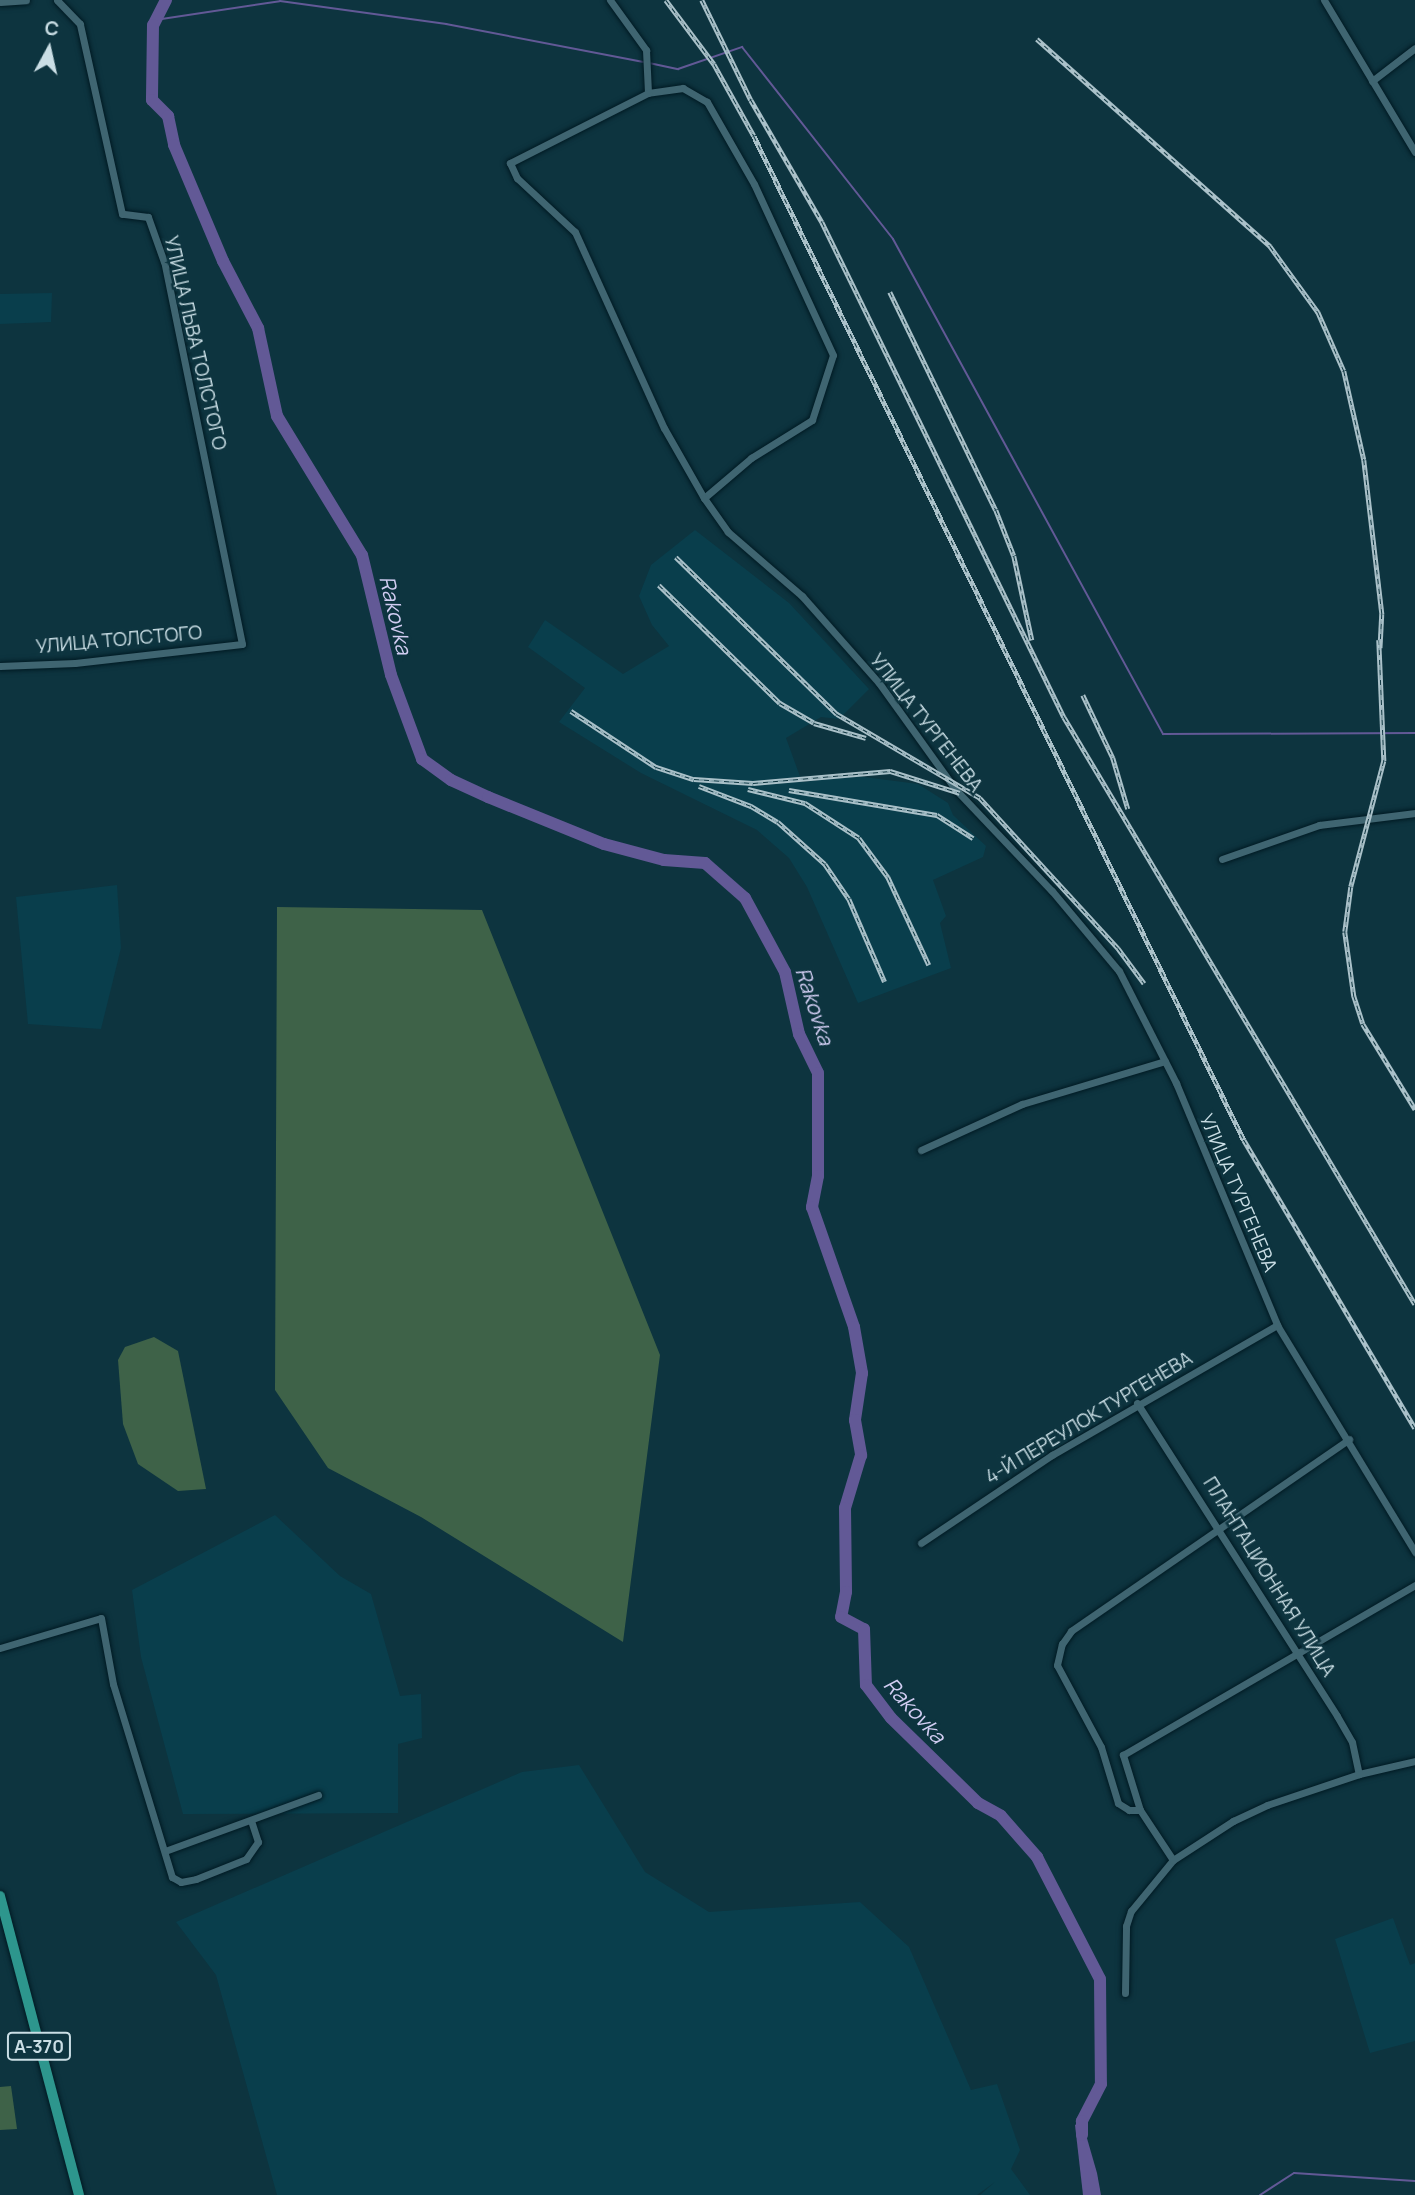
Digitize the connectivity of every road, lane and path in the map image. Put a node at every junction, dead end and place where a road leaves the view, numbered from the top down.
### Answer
1 (26, 0) edge
2 (57, 0) edge
3 (610, 0) edge
4 (1324, 0) edge
5 (0, 2) edge
6 (1415, 48) edge
7 (1372, 81) junction
8 (648, 93) junction
9 (1415, 152) edge
10 (704, 498) junction
11 (242, 644) joint
12 (0, 666) edge
13 (1415, 813) edge
14 (1222, 859) dead end
15 (1165, 1061) junction
16 (921, 1150) dead end
17 (1277, 1325) junction
18 (1137, 1403) junction
19 (1349, 1439) junction
20 (1220, 1526) junction
21 (921, 1543) dead end
22 (1415, 1552) edge
23 (1415, 1584) edge
24 (0, 1648) edge
25 (1299, 1655) junction
26 (1415, 1761) edge
27 (1359, 1774) junction
28 (318, 1795) dead end
29 (1140, 1810) junction
30 (251, 1821) junction
31 (165, 1851) junction
32 (1173, 1860) junction
33 (0, 1896) edge
34 (1125, 1993) dead end
35 (79, 2195) edge

1 - 5 street
2 - 11 street, УЛИЦА ЛЬВА ТОЛСТОГО
3 - 8 street
4 - 7 street
6 - 7 street
7 - 9 street
8 - 10 street, УЛИЦА ТУРГЕНЕВА
8 - 10 street
10 - 15 street, УЛИЦА ТУРГЕНЕВА
11 - 12 street, УЛИЦА ТОЛСТОГО
13 - 14 street
15 - 16 street
15 - 17 street, УЛИЦА ТУРГЕНЕВА
17 - 18 street, 4-Й ПЕРЕУЛОК ТУРГЕНЕВА
17 - 19 street, УЛИЦА ТУРГЕНЕВА
18 - 20 street, ПЛАНТАЦИОННАЯ УЛИЦА
18 - 21 street, 4-Й ПЕРЕУЛОК ТУРГЕНЕВА
19 - 20 street
19 - 22 street, УЛИЦА ТУРГЕНЕВА
20 - 25 street, ПЛАНТАЦИОННАЯ УЛИЦА
20 - 29 street
23 - 25 street
24 - 31 street
25 - 27 street, ПЛАНТАЦИОННАЯ УЛИЦА
25 - 29 street
26 - 27 street
27 - 32 street
28 - 30 street
29 - 32 street
30 - 31 street
30 - 31 street
32 - 34 street
33 - 35 highway, А-370

